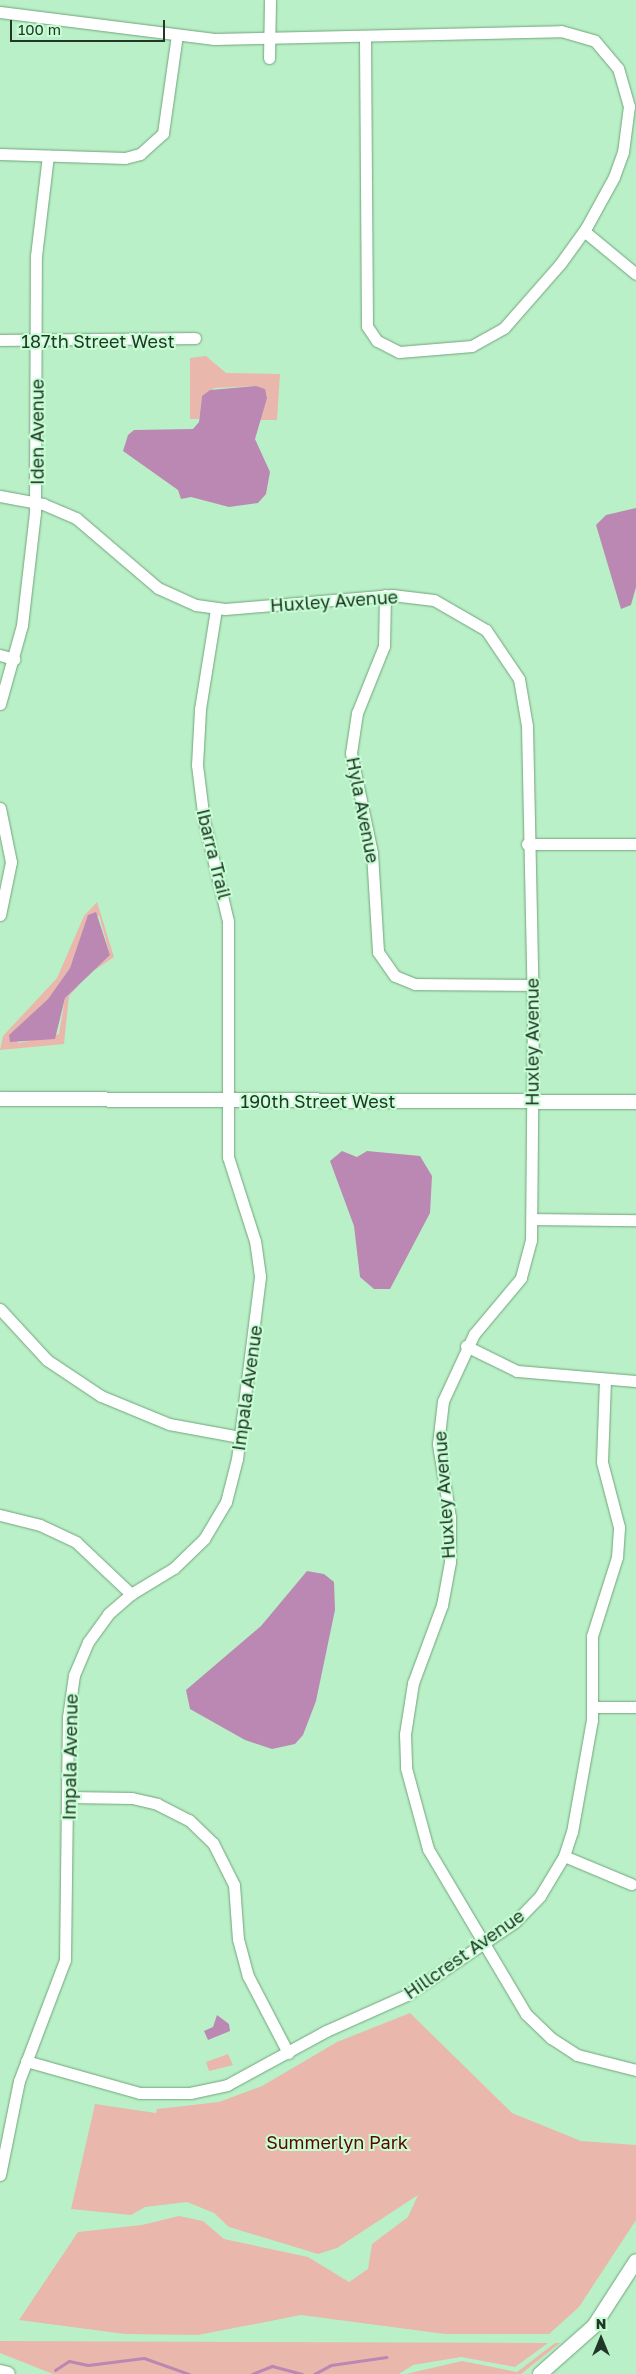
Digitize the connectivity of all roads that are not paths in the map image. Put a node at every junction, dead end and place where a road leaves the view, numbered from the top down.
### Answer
1 (270, 0) edge
2 (0, 12) edge
3 (177, 35) junction
4 (365, 38) junction
5 (270, 40) junction
6 (269, 58) dead end
7 (0, 154) edge
8 (48, 156) junction
9 (584, 232) junction
10 (636, 274) edge
11 (195, 338) dead end
12 (0, 340) edge
13 (38, 340) junction
14 (0, 496) edge
15 (36, 502) junction
16 (385, 595) junction
17 (216, 609) junction
18 (0, 655) edge
19 (14, 659) junction
20 (0, 704) edge
21 (0, 808) edge
22 (527, 844) junction
23 (636, 844) edge
24 (0, 915) edge
25 (532, 985) junction
26 (0, 1099) edge
27 (228, 1100) junction
28 (533, 1102) junction
29 (636, 1102) edge
30 (532, 1219) junction
31 (636, 1220) edge
32 (2, 1316) edge
33 (466, 1346) junction
34 (605, 1380) junction
35 (636, 1381) edge
36 (240, 1437) junction
37 (0, 1515) edge
38 (131, 1594) junction
39 (592, 1707) junction
40 (636, 1707) edge
41 (68, 1796) junction
42 (564, 1856) junction
43 (631, 1884) dead end
44 (486, 1941) junction
45 (288, 2053) junction
46 (26, 2061) junction
47 (636, 2070) edge
48 (0, 2175) edge
49 (636, 2260) edge
50 (0, 2372) edge
51 (8, 2374) edge
52 (540, 2374) edge

1 - 5 street
2 - 3 street
3 - 5 street
3 - 8 street
4 - 5 street
4 - 9 street
4 - 9 street
5 - 6 street
7 - 8 street
8 - 13 street, Iden Avenue
9 - 10 street
11 - 13 street, 187th Street West
12 - 13 street, 187th Street West
13 - 15 street, Iden Avenue
14 - 15 street, Huxley Avenue
15 - 17 street, Huxley Avenue
15 - 19 street, Iden Avenue
16 - 17 street, Huxley Avenue
16 - 22 street, Huxley Avenue
16 - 25 street, Hyla Avenue
17 - 27 street, Ibarra Trail
18 - 19 street
19 - 20 street, Iden Avenue
21 - 24 street
22 - 23 street
22 - 25 street, Huxley Avenue
25 - 28 street, Huxley Avenue
26 - 27 street, 190th Street West
27 - 28 street, 190th Street West
27 - 36 street, Impala Avenue
28 - 29 street, 190th Street West
28 - 30 street, Huxley Avenue
30 - 31 street
30 - 33 street, Huxley Avenue
32 - 36 street
33 - 34 street
33 - 44 street, Huxley Avenue
34 - 35 street
34 - 39 street, Hillcrest Avenue
36 - 38 street, Impala Avenue
37 - 38 street
38 - 41 street, Impala Avenue
39 - 40 street
39 - 42 street, Hillcrest Avenue
41 - 45 street
41 - 46 street, Impala Avenue
42 - 43 street
42 - 44 street, Hillcrest Avenue
44 - 45 street, Hillcrest Avenue
44 - 47 street, Huxley Avenue
45 - 46 street, Hillcrest Avenue
46 - 48 street, Impala Avenue
49 - 52 street
50 - 51 street

